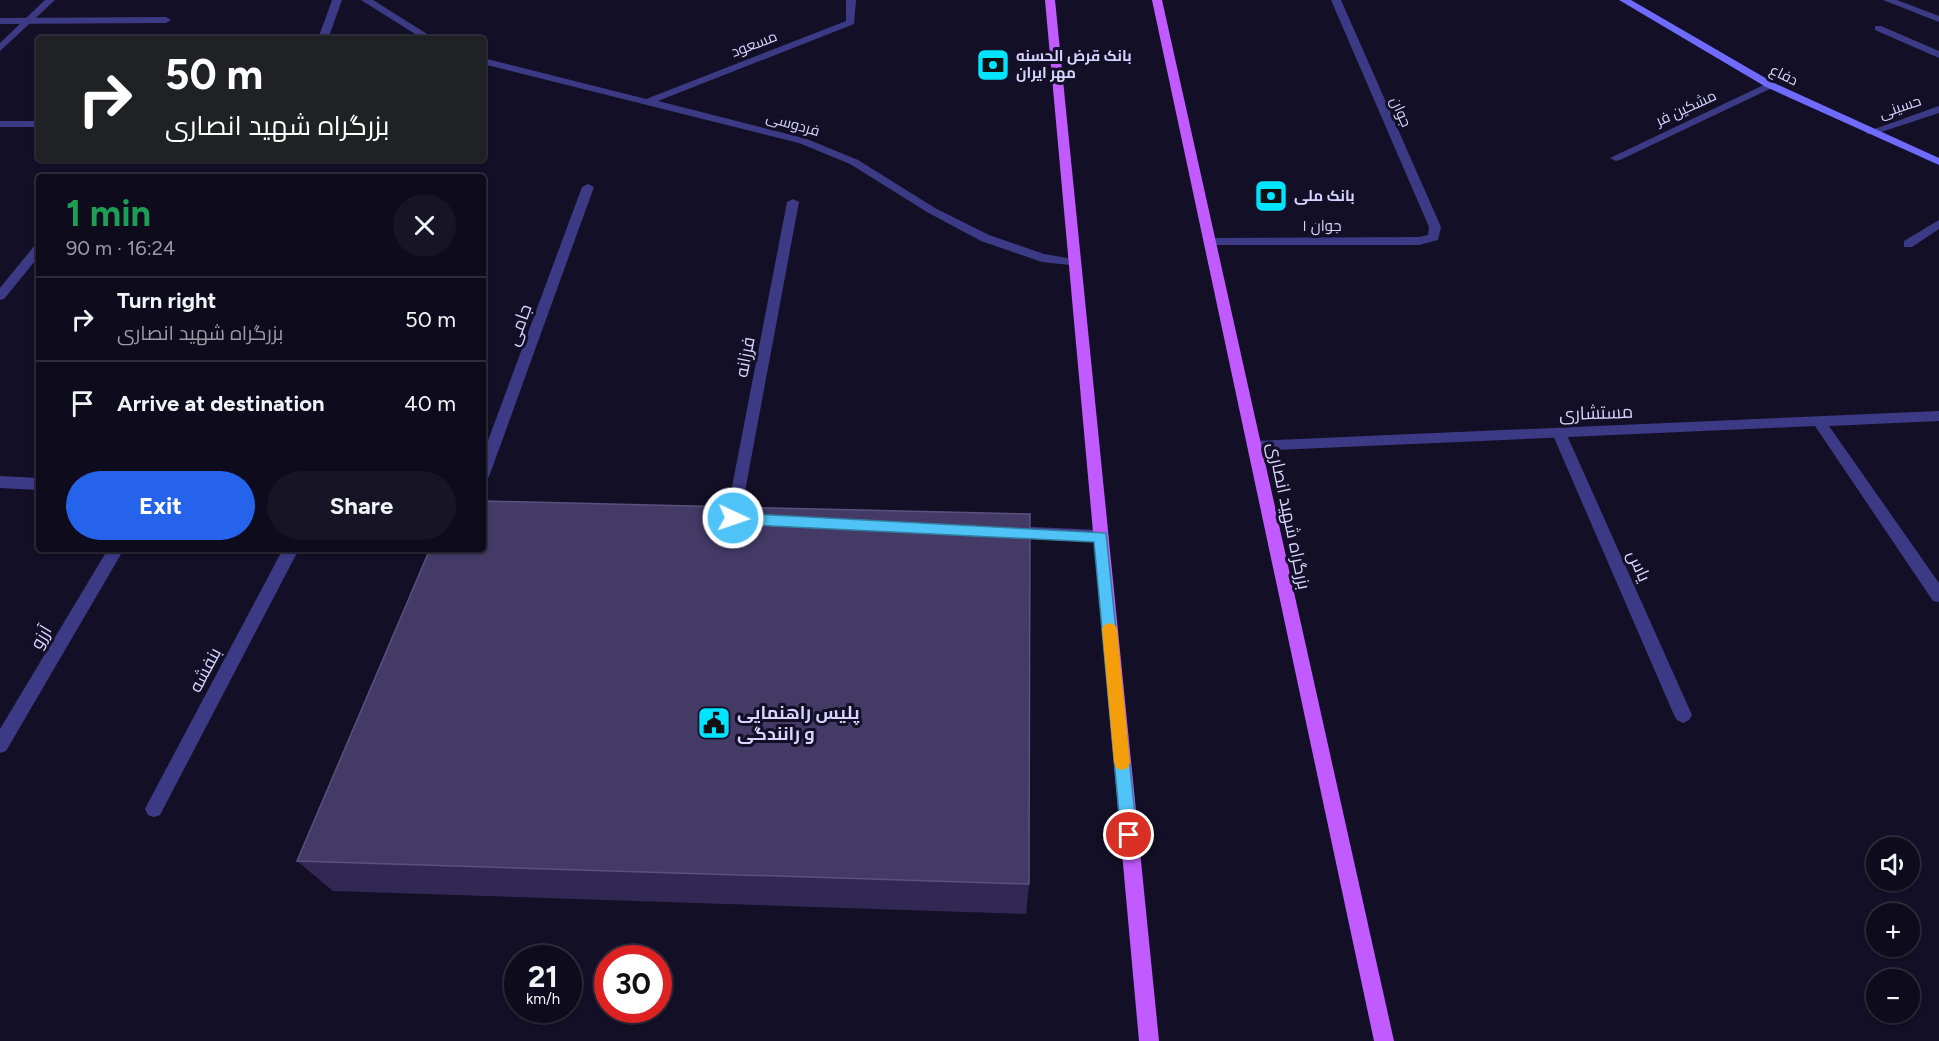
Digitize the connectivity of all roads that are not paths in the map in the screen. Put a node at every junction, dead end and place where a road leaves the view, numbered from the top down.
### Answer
1 (50, 0) edge
2 (337, 0) edge
3 (366, 0) edge
4 (851, 0) edge
5 (1050, 0) edge
6 (1156, 0) edge
7 (1336, 0) edge
8 (1624, 0) edge
9 (1888, 0) edge
10 (1939, 19) edge
11 (165, 20) dead end
12 (0, 21) edge
13 (28, 21) junction
14 (1878, 28) dead end
15 (324, 36) edge
16 (424, 36) edge
17 (0, 48) edge
18 (1939, 55) edge
19 (486, 62) edge
20 (1770, 85) junction
21 (647, 102) junction
22 (1937, 111) edge
23 (0, 124) edge
24 (36, 124) edge
25 (1871, 132) junction
26 (1616, 158) dead end
27 (1939, 162) edge
28 (588, 188) dead end
29 (793, 202) dead end
30 (1939, 224) edge
31 (1434, 237) joint
32 (1209, 242) junction
33 (1908, 244) dead end
34 (36, 252) edge
35 (1075, 263) junction
36 (0, 296) edge
37 (1939, 416) edge
38 (1819, 422) junction
39 (1559, 433) junction
40 (1254, 446) junction
41 (486, 466) edge
42 (0, 482) edge
43 (36, 484) edge
44 (733, 518) edge
45 (994, 531) edge
46 (1101, 536) junction
47 (114, 552) edge
48 (289, 552) edge
49 (1939, 596) edge
50 (1683, 716) dead end
51 (0, 745) edge
52 (154, 809) dead end
53 (1149, 1041) edge
54 (1384, 1041) edge

1 - 13 street
2 - 15 street
3 - 16 street
4 - 21 street, مسعود
5 - 35 main road
6 - 32 main road, بزرگراه شهید انصاری
7 - 31 street, جوان
8 - 20 main road, دفاع
9 - 10 street
11 - 13 street
12 - 13 street
13 - 17 street
14 - 18 street
19 - 21 street, فردوسی
20 - 25 main road, دفاع
20 - 26 street, مشکین فر
21 - 35 street, فردوسی
22 - 25 street, حسینی
23 - 24 street
25 - 27 main road, دفاع
28 - 41 street, جامی
29 - 44 street, فرزانه
30 - 33 street
31 - 32 street, جوان ۱
32 - 40 main road, بزرگراه شهید انصاری
34 - 36 street
35 - 46 main road
37 - 38 street, مستشاری
38 - 39 street, مستشاری
38 - 49 street
39 - 40 street, مستشاری
39 - 50 street, یاس
40 - 54 main road, بزرگراه شهید انصاری
42 - 43 street
45 - 46 street
46 - 53 main road
47 - 51 street, آرزو
48 - 52 street, بنفشه

